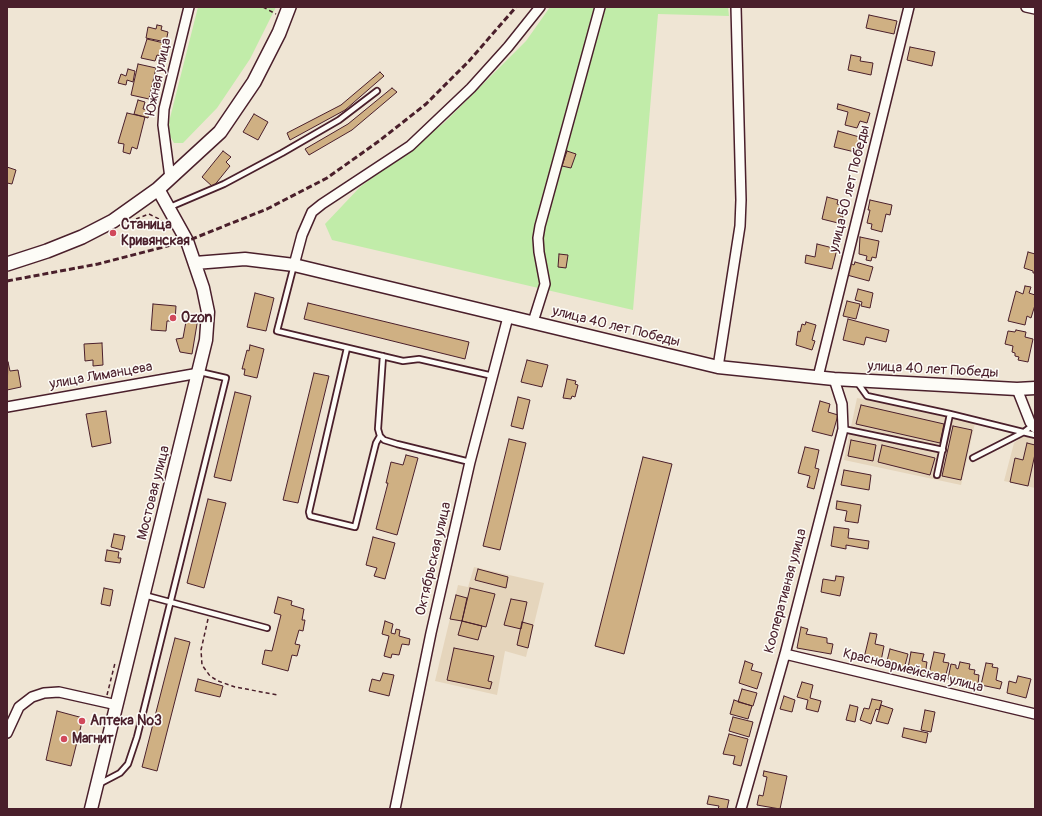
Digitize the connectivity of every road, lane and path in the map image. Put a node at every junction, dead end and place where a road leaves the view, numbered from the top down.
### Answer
1 (189, 7) edge
2 (263, 7) edge
3 (540, 7) edge
4 (600, 7) edge
5 (736, 7) edge
6 (909, 7) edge
7 (1026, 7) edge
8 (1035, 9) edge
9 (286, 13) edge
10 (377, 91) dead end
11 (170, 178) junction
12 (158, 189) junction
13 (169, 208) junction
14 (130, 221) dead end
15 (166, 226) dead end
16 (195, 263) junction
17 (7, 264) edge
18 (294, 265) junction
19 (508, 317) junction
20 (533, 322) junction
21 (347, 348) junction
22 (383, 356) junction
23 (718, 367) junction
24 (200, 372) junction
25 (493, 376) junction
26 (818, 377) junction
27 (834, 379) junction
28 (856, 380) junction
29 (1035, 388) edge
30 (1018, 389) junction
31 (7, 407) edge
32 (950, 414) junction
33 (1034, 427) edge
34 (843, 429) junction
35 (1024, 432) junction
36 (1035, 435) edge
37 (380, 436) junction
38 (942, 450) junction
39 (972, 458) dead end
40 (470, 462) junction
41 (937, 475) dead end
42 (144, 595) junction
43 (171, 602) junction
44 (209, 613) junction
45 (267, 628) dead end
46 (785, 654) junction
47 (115, 661) dead end
48 (278, 695) dead end
49 (111, 704) junction
50 (1035, 714) edge
51 (7, 733) edge
52 (97, 784) junction
53 (92, 809) edge
54 (395, 809) edge
55 (741, 809) edge

1 - 11 street, Южная улица
2 - 9 path
3 - 18 street
4 - 20 street
5 - 23 street
6 - 26 street, улица 50 лет Победы
7 - 8 street
9 - 11 main road
10 - 13 lane
11 - 12 main road
12 - 13 street, Мостовая улица
12 - 17 main road
13 - 16 street, Мостовая улица
14 - 15 path
16 - 18 street, улица 40 лет Победы
16 - 24 street, Мостовая улица
18 - 19 street, улица 40 лет Победы
18 - 21 lane
19 - 20 street, улица 40 лет Победы
19 - 25 street, Октябрьская улица
20 - 23 street, улица 40 лет Победы
21 - 22 lane
21 - 37 lane
22 - 25 lane
22 - 37 lane
23 - 26 street, улица 40 лет Победы
24 - 31 street, улица Лиманцева
24 - 42 street, Мостовая улица
24 - 43 lane
25 - 40 street, Октябрьская улица
26 - 27 street, улица 40 лет Победы
27 - 28 street, улица 40 лет Победы
27 - 34 street, Кооперативная улица
28 - 30 street, улица 40 лет Победы
28 - 32 lane
29 - 30 street, улица 40 лет Победы
30 - 33 street
32 - 35 lane
32 - 38 lane
33 - 35 lane
34 - 38 lane
34 - 46 street, Кооперативная улица
35 - 36 lane
35 - 39 lane
37 - 40 lane
38 - 41 lane
40 - 54 street, Октябрьская улица
42 - 43 lane
42 - 49 street, Мостовая улица
43 - 44 lane
43 - 52 lane
44 - 45 lane
44 - 48 path
46 - 50 street, Красноармейская улица
46 - 55 street, Кооперативная улица
47 - 49 path
49 - 51 street
49 - 52 street, Мостовая улица
52 - 53 street, Мостовая улица

